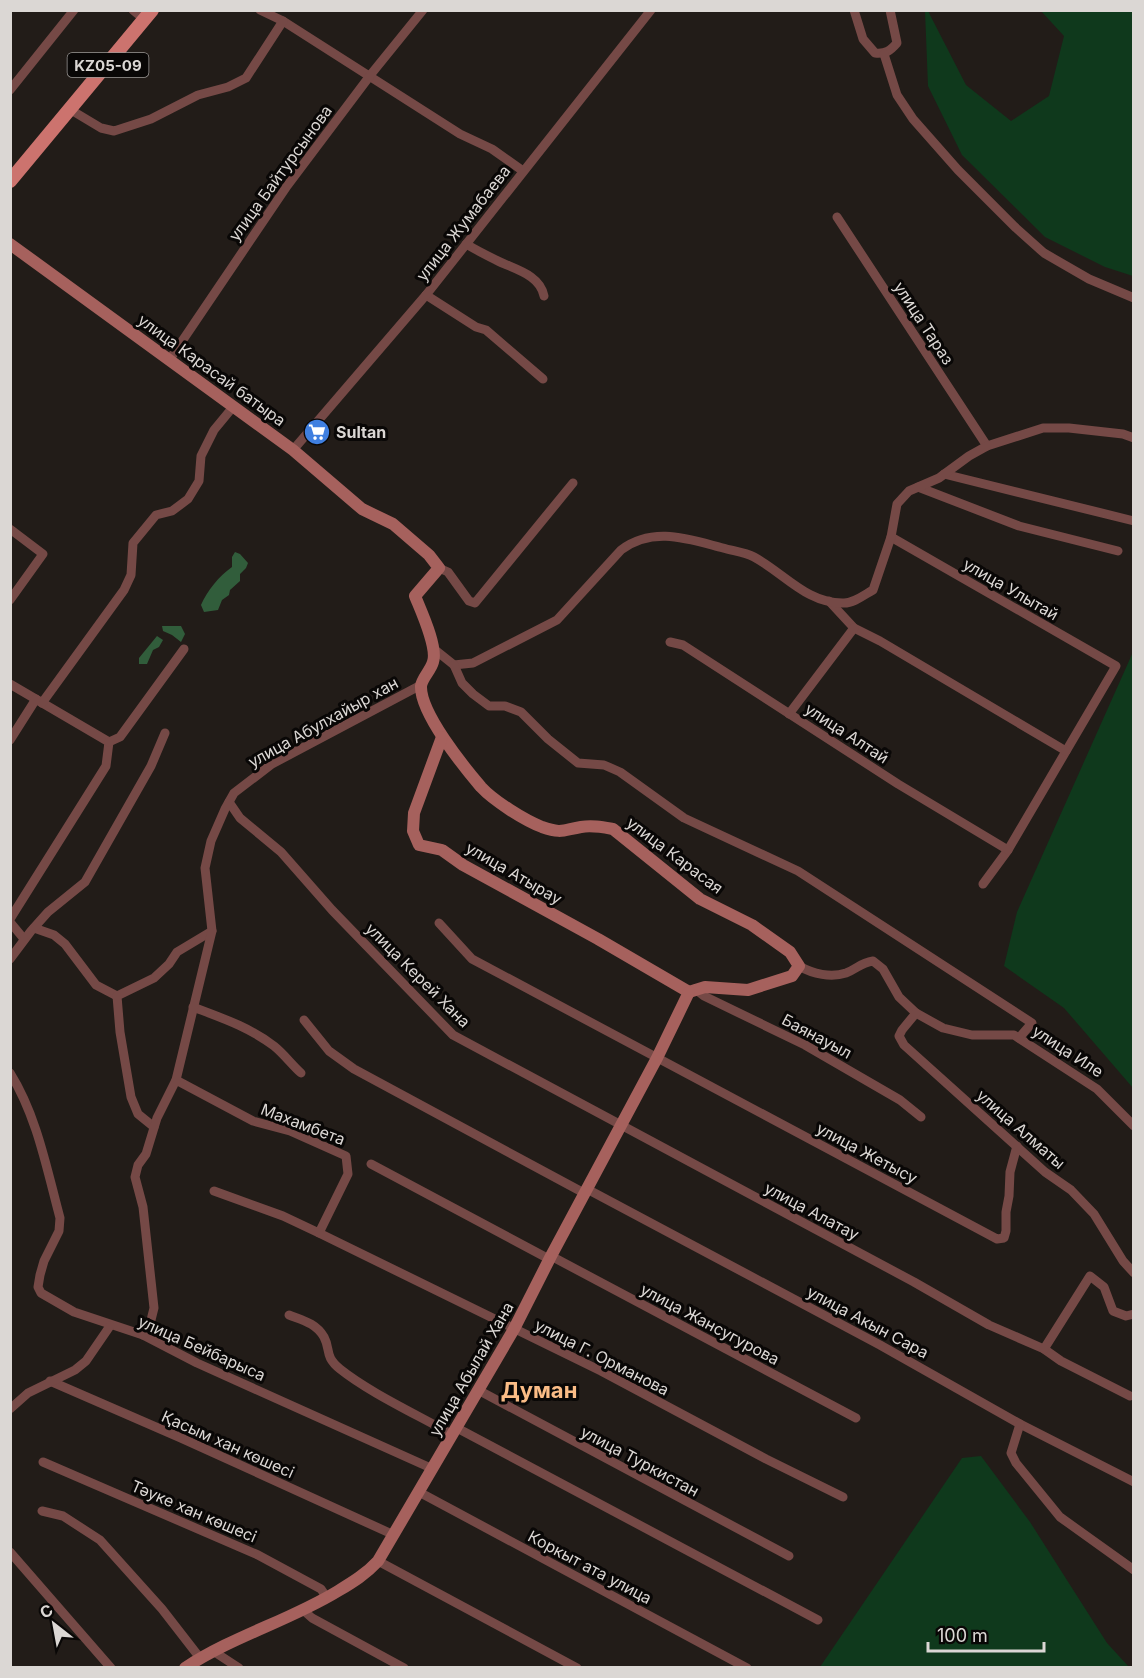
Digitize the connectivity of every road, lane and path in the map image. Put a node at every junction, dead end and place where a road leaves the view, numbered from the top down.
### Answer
1 (74, 10) edge
2 (133, 10) edge
3 (260, 10) edge
4 (423, 10) edge
5 (651, 10) edge
6 (854, 10) edge
7 (890, 10) edge
8 (148, 15) edge
9 (283, 21) junction
10 (884, 54) junction
11 (370, 76) junction
12 (10, 90) edge
13 (71, 110) junction
14 (523, 171) junction
15 (10, 181) edge
16 (837, 217) dead end
17 (10, 244) edge
18 (466, 244) junction
19 (426, 295) junction
20 (544, 296) dead end
21 (1134, 298) edge
22 (170, 359) junction
23 (543, 379) dead end
24 (233, 407) junction
25 (1134, 438) edge
26 (987, 446) junction
27 (293, 450) junction
28 (944, 474) junction
29 (573, 483) dead end
30 (918, 487) junction
31 (1134, 520) edge
32 (10, 529) edge
33 (891, 537) junction
34 (1118, 550) dead end
35 (439, 568) junction
36 (10, 600) edge
37 (829, 601) junction
38 (854, 628) junction
39 (670, 642) dead end
40 (184, 649) dead end
41 (434, 649) junction
42 (454, 665) junction
43 (10, 684) edge
44 (421, 686) junction
45 (39, 701) junction
46 (789, 714) junction
47 (165, 733) dead end
48 (442, 737) junction
49 (10, 740) edge
50 (109, 742) junction
51 (1066, 752) junction
52 (229, 802) junction
53 (1008, 850) junction
54 (983, 884) dead end
55 (10, 921) edge
56 (439, 922) dead end
57 (33, 928) junction
58 (212, 931) junction
59 (24, 939) junction
60 (10, 959) edge
61 (800, 966) junction
62 (692, 991) junction
63 (117, 996) junction
64 (192, 1008) junction
65 (916, 1013) junction
66 (304, 1020) dead end
67 (1019, 1038) junction
68 (657, 1058) junction
69 (10, 1073) edge
70 (301, 1074) dead end
71 (176, 1080) junction
72 (921, 1118) dead end
73 (620, 1126) junction
74 (1134, 1126) edge
75 (154, 1127) junction
76 (1017, 1146) junction
77 (371, 1164) dead end
78 (214, 1191) dead end
79 (586, 1191) junction
80 (319, 1233) junction
81 (550, 1257) junction
82 (1134, 1273) edge
83 (1134, 1314) edge
84 (289, 1315) dead end
85 (110, 1326) junction
86 (514, 1329) junction
87 (142, 1335) junction
88 (1044, 1349) junction
89 (50, 1381) junction
90 (478, 1390) junction
91 (1130, 1396) dead end
92 (10, 1409) edge
93 (856, 1418) dead end
94 (1020, 1424) junction
95 (455, 1431) junction
96 (43, 1462) dead end
97 (433, 1468) junction
98 (1134, 1482) edge
99 (419, 1492) junction
100 (843, 1497) dead end
101 (42, 1511) dead end
102 (393, 1535) junction
103 (10, 1552) edge
104 (789, 1556) dead end
105 (378, 1561) junction
106 (1134, 1570) edge
107 (327, 1598) junction
108 (303, 1610) junction
109 (818, 1620) dead end
110 (213, 1651) junction
111 (200, 1658) junction
112 (111, 1668) edge
113 (185, 1668) edge
114 (239, 1668) edge
115 (404, 1668) edge
116 (577, 1668) edge
117 (747, 1668) edge

1 - 12 street
2 - 8 street
3 - 9 street
4 - 11 street, улица Байтурсынова
5 - 14 street, улица Жумабаева
6 - 10 street
7 - 10 street
8 - 13 main road, KZ05-09
9 - 11 street
9 - 13 street
10 - 21 street
11 - 14 street
11 - 22 street, улица Байтурсынова
13 - 15 main road, KZ05-09
14 - 18 street, улица Жумабаева
16 - 26 street, улица Тараз
17 - 22 street, улица Карасай батыра
18 - 19 street, улица Жумабаева
18 - 20 street
19 - 23 street
19 - 27 street, улица Жумабаева
22 - 24 street, улица Карасай батыра
24 - 27 street, улица Карасай батыра
24 - 45 street
25 - 26 street
26 - 28 street
27 - 35 street, улица Карасай батыра
28 - 30 street
28 - 31 street
29 - 35 street
30 - 33 street
30 - 34 street
32 - 36 street
33 - 37 street
33 - 51 street, улица Улытай
35 - 41 street
37 - 38 street
37 - 42 street
38 - 46 street
38 - 51 street
39 - 46 street, улица Алтай
40 - 50 street
41 - 42 street
41 - 44 street
42 - 67 street
43 - 45 street
44 - 48 street
44 - 52 street, улица Абулхайыр хан
45 - 49 street
45 - 50 street
46 - 53 street, улица Алтай
47 - 57 street
48 - 61 street, улица Карасая
48 - 62 street, улица Атырау
50 - 55 street
51 - 53 street
52 - 58 street, улица Абулхайыр хан
52 - 73 street, улица Керей Хана
53 - 54 street
55 - 59 street
56 - 68 street
57 - 59 street
57 - 63 street
58 - 63 street
58 - 64 street, улица Абулхайыр хан
59 - 60 street
61 - 62 street
61 - 65 street, улица Иле
62 - 68 street, улица Абылай Хана
62 - 72 street, Баянауыл
63 - 75 street
64 - 70 street
64 - 71 street, улица Абулхайыр хан
65 - 67 street, улица Иле
65 - 76 street, улица Алматы
66 - 79 street, улица Акын Сара
67 - 74 street, улица Иле
68 - 73 street, улица Абылай Хана
68 - 76 street, улица Жетысу
69 - 85 street, улица Бейбарыса
71 - 75 street, улица Абулхайыр хан
71 - 80 street, Махамбета
73 - 79 street, улица Абылай Хана
73 - 88 street, улица Алатау
75 - 87 street, улица Абулхайыр хан
76 - 82 street, улица Алматы
77 - 81 street, улица Жансугурова
78 - 80 street, улица Г. Орманова
79 - 81 street, улица Абылай Хана
79 - 94 street, улица Акын Сара
80 - 86 street, улица Г. Орманова
81 - 86 street, улица Абылай Хана
81 - 93 street, улица Жансугурова
83 - 88 street
84 - 95 street
85 - 87 street, улица Бейбарыса
85 - 89 street
86 - 90 street, улица Абылай Хана
86 - 100 street, улица Г. Орманова
87 - 97 street, улица Бейбарыса
88 - 91 street, улица Алатау
89 - 92 street
89 - 102 street, Қасым хан көшесі
90 - 95 street, улица Абылай Хана
90 - 104 street, улица Туркистан
94 - 98 street, улица Акын Сара
94 - 106 street
95 - 97 street, улица Абылай Хана
95 - 109 street
96 - 107 street, Тәуке хан көшесі
97 - 99 street, улица Абылай Хана
99 - 102 street, улица Абылай Хана
99 - 117 street, Коркыт ата улица
101 - 111 street
102 - 105 street, улица Абылай Хана
103 - 112 street
105 - 107 street, улица Абылай Хана
105 - 116 street
107 - 108 street, улица Абылай Хана
108 - 110 street, улица Абылай Хана
108 - 115 street
110 - 111 street, улица Абылай Хана
110 - 114 street
111 - 113 street, улица Абылай Хана

